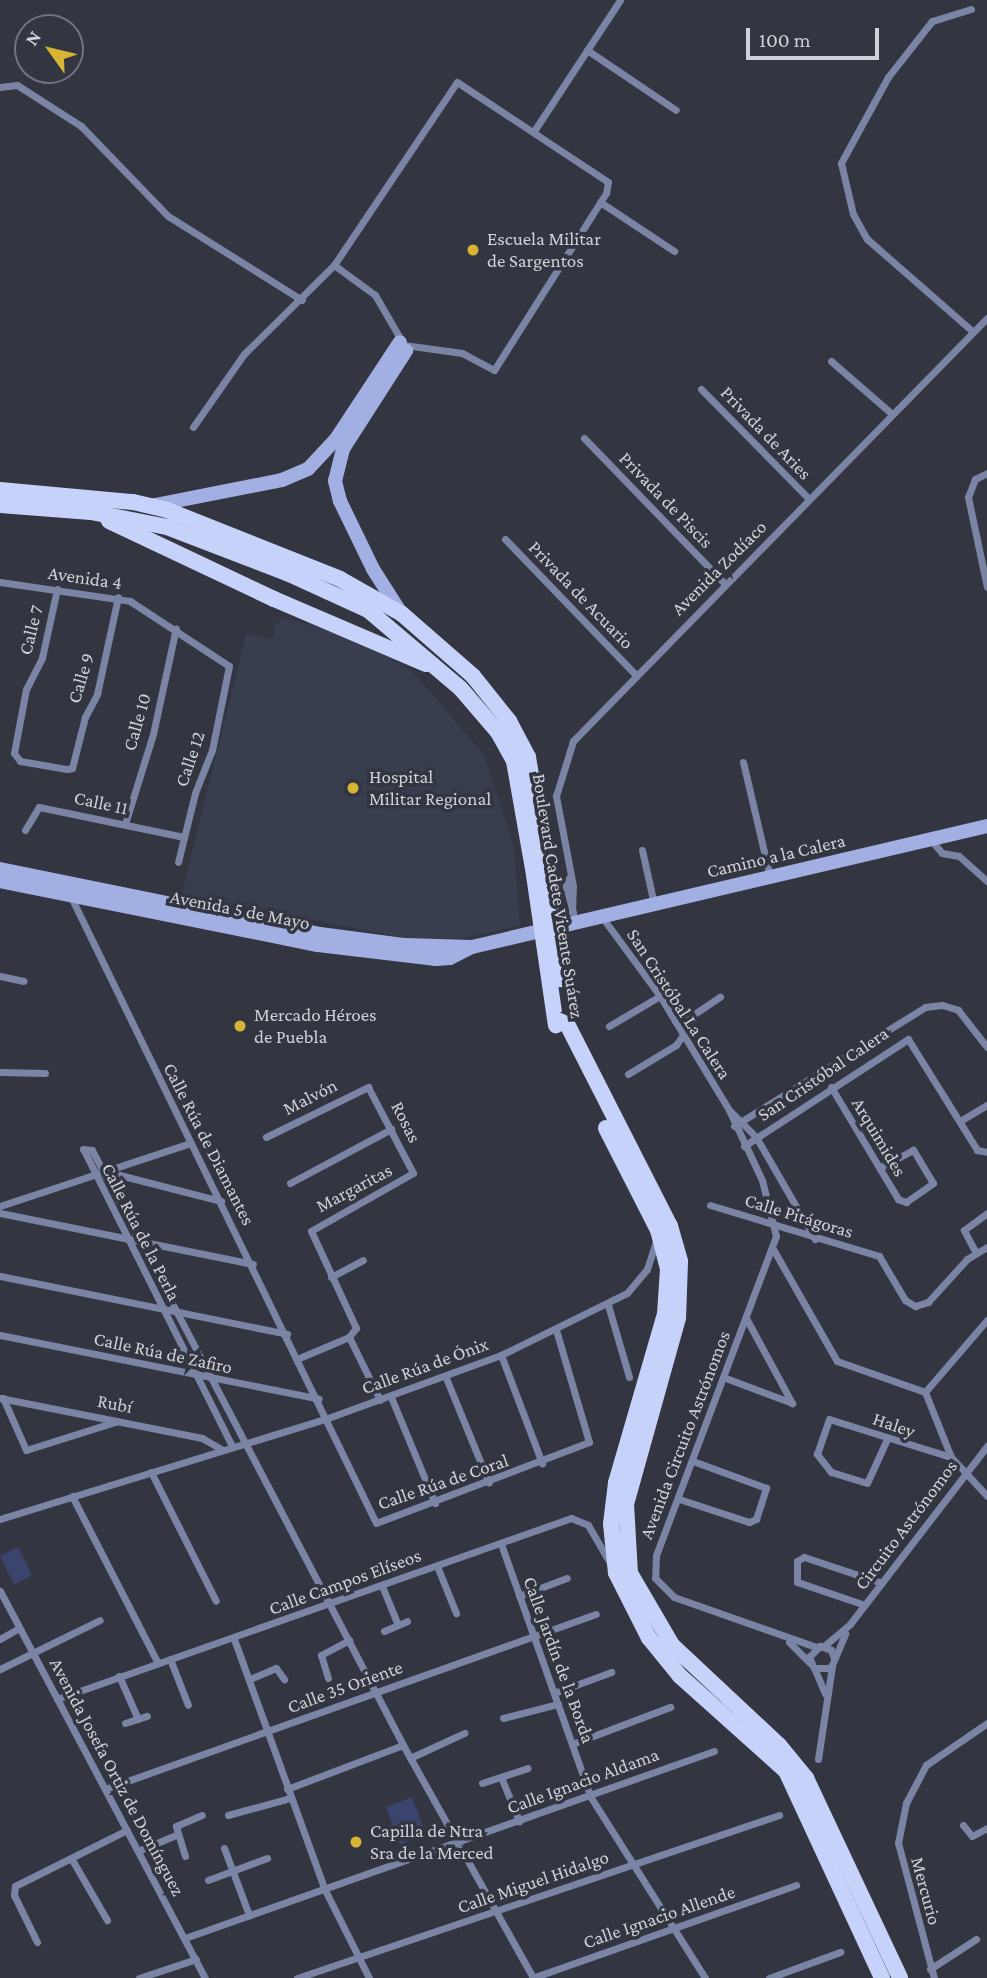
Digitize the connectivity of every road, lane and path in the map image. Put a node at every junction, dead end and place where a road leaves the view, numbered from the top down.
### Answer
1 (620, 0) edge
2 (971, 9) dead end
3 (587, 50) junction
4 (0, 87) edge
5 (676, 110) dead end
6 (534, 131) junction
7 (600, 202) junction
8 (674, 251) dead end
9 (334, 265) junction
10 (302, 300) junction
11 (987, 318) edge
12 (971, 331) junction
13 (404, 345) junction
14 (831, 361) dead end
15 (701, 389) dead end
16 (892, 414) junction
17 (193, 427) dead end
18 (584, 438) dead end
19 (987, 473) edge
20 (0, 490) edge
21 (809, 499) junction
22 (21, 500) junction
23 (0, 505) edge
24 (150, 505) junction
25 (90, 512) junction
26 (505, 539) dead end
27 (0, 582) edge
28 (725, 584) junction
29 (987, 587) edge
30 (57, 589) junction
31 (118, 597) junction
32 (402, 614) junction
33 (176, 628) junction
34 (229, 666) joint
35 (635, 674) junction
36 (447, 677) junction
37 (743, 762) dead end
38 (72, 768) joint
39 (125, 824) junction
40 (987, 826) edge
41 (25, 830) dead end
42 (184, 837) junction
43 (931, 840) junction
44 (642, 850) dead end
45 (178, 862) dead end
46 (0, 869) edge
47 (540, 873) junction
48 (770, 877) junction
49 (19, 879) junction
50 (0, 881) edge
51 (987, 881) edge
52 (68, 890) junction
53 (654, 905) junction
54 (573, 917) junction
55 (601, 917) junction
56 (0, 976) edge
57 (23, 981) dead end
58 (660, 996) junction
59 (720, 997) dead end
60 (675, 1021) junction
61 (561, 1022) junction
62 (609, 1026) dead end
63 (683, 1035) junction
64 (987, 1048) edge
65 (0, 1072) edge
66 (45, 1073) dead end
67 (628, 1073) dead end
68 (368, 1087) joint
69 (831, 1087) junction
70 (987, 1105) edge
71 (729, 1110) junction
72 (744, 1121) junction
73 (960, 1121) junction
74 (734, 1126) junction
75 (391, 1129) junction
76 (266, 1137) dead end
77 (755, 1137) junction
78 (191, 1143) junction
79 (744, 1146) junction
80 (987, 1152) edge
81 (879, 1168) junction
82 (103, 1171) junction
83 (93, 1173) junction
84 (413, 1173) joint
85 (290, 1183) dead end
86 (221, 1201) junction
87 (710, 1205) dead end
88 (0, 1206) edge
89 (0, 1213) edge
90 (987, 1213) edge
91 (775, 1226) junction
92 (658, 1230) junction
93 (127, 1240) junction
94 (815, 1240) junction
95 (141, 1243) junction
96 (987, 1247) edge
97 (773, 1249) junction
98 (976, 1253) junction
99 (363, 1261) dead end
100 (253, 1264) junction
101 (0, 1276) edge
102 (331, 1277) junction
103 (608, 1305) junction
104 (163, 1309) junction
105 (177, 1311) junction
106 (746, 1318) junction
107 (987, 1320) edge
108 (556, 1330) junction
109 (287, 1334) junction
110 (0, 1335) edge
111 (349, 1337) junction
112 (501, 1355) junction
113 (299, 1358) junction
114 (198, 1377) junction
115 (629, 1377) dead end
116 (723, 1377) junction
117 (446, 1378) junction
118 (214, 1380) junction
119 (925, 1392) junction
120 (391, 1397) junction
121 (1, 1398) edge
122 (319, 1399) junction
123 (380, 1400) junction
124 (328, 1418) junction
125 (119, 1421) junction
126 (887, 1439) junction
127 (247, 1442) junction
128 (232, 1446) junction
129 (987, 1446) edge
130 (221, 1449) junction
131 (951, 1457) junction
132 (693, 1461) junction
133 (542, 1463) junction
134 (151, 1472) junction
135 (965, 1474) junction
136 (489, 1483) junction
137 (72, 1496) junction
138 (987, 1496) edge
139 (679, 1499) junction
140 (435, 1503) junction
141 (0, 1519) edge
142 (500, 1544) junction
143 (437, 1566) junction
144 (616, 1573) junction
145 (567, 1578) dead end
146 (882, 1583) junction
147 (382, 1586) junction
148 (0, 1591) edge
149 (519, 1595) junction
150 (216, 1601) dead end
151 (3, 1602) edge
152 (331, 1604) junction
153 (865, 1605) junction
154 (456, 1613) dead end
155 (596, 1614) dead end
156 (100, 1620) dead end
157 (407, 1621) dead end
158 (850, 1624) junction
159 (398, 1625) junction
160 (19, 1628) junction
161 (384, 1632) dead end
162 (534, 1636) junction
163 (782, 1638) junction
164 (0, 1639) edge
165 (234, 1639) junction
166 (349, 1640) junction
167 (820, 1647) junction
168 (32, 1652) junction
169 (170, 1659) junction
170 (833, 1661) junction
171 (158, 1663) junction
172 (812, 1666) junction
173 (0, 1669) edge
174 (611, 1672) dead end
175 (119, 1676) junction
176 (328, 1678) dead end
177 (250, 1679) junction
178 (284, 1679) dead end
179 (377, 1692) junction
180 (554, 1693) junction
181 (57, 1699) junction
182 (826, 1701) junction
183 (558, 1704) junction
184 (188, 1706) dead end
185 (670, 1707) dead end
186 (147, 1716) dead end
187 (503, 1718) dead end
188 (138, 1719) junction
189 (125, 1723) dead end
190 (987, 1723) edge
191 (268, 1731) junction
192 (464, 1733) dead end
193 (572, 1744) junction
194 (403, 1745) junction
195 (714, 1751) dead end
196 (410, 1758) junction
197 (818, 1759) dead end
198 (528, 1768) dead end
199 (501, 1777) junction
200 (482, 1783) dead end
201 (287, 1788) junction
202 (105, 1789) junction
203 (590, 1796) junction
204 (290, 1798) junction
205 (202, 1815) dead end
206 (228, 1815) dead end
207 (779, 1815) dead end
208 (519, 1821) junction
209 (963, 1825) dead end
210 (987, 1828) edge
211 (127, 1830) junction
212 (178, 1834) junction
213 (456, 1844) junction
214 (224, 1848) dead end
215 (138, 1851) junction
216 (185, 1856) dead end
217 (71, 1858) junction
218 (267, 1858) dead end
219 (635, 1864) junction
220 (232, 1871) junction
221 (208, 1880) dead end
222 (796, 1885) dead end
223 (324, 1888) junction
224 (497, 1911) junction
225 (250, 1915) junction
226 (107, 1920) dead end
227 (674, 1930) junction
228 (185, 1938) junction
229 (976, 1939) dead end
230 (37, 1942) dead end
231 (840, 1952) dead end
232 (359, 1958) junction
233 (196, 1959) junction
234 (930, 1969) junction
235 (139, 1978) edge
236 (205, 1978) edge
237 (297, 1978) edge
238 (369, 1978) edge
239 (533, 1978) edge
240 (705, 1978) edge
241 (769, 1978) edge
242 (882, 1978) edge
243 (900, 1978) edge
244 (934, 1978) edge

1 - 3 street
2 - 12 street
3 - 5 street
3 - 6 street
4 - 10 street
6 - 7 street
6 - 9 street
7 - 8 street
7 - 13 street
9 - 10 street
9 - 13 street
10 - 17 street
11 - 12 street, Avenida Zodíaco
12 - 16 street, Avenida Zodíaco
13 - 24 street
13 - 32 street
14 - 16 street
15 - 21 street, Privada de Aries
16 - 21 street, Avenida Zodíaco
18 - 28 street, Privada de Piscis
19 - 29 street
20 - 22 main road, Boulevard Cadete Vicente Suárez
21 - 28 street, Avenida Zodíaco
22 - 23 main road, Boulevard Cadete Vicente Suárez
22 - 24 main road, Boulevard Cadete Vicente Suárez
22 - 25 main road, Boulevard Cadete Vicente Suárez
24 - 32 main road, Boulevard Cadete Vicente Suárez
25 - 36 main road
25 - 36 main road, Boulevard Cadete Vicente Suárez
26 - 35 street, Privada de Acuario
27 - 30 street, Avenida 4
28 - 35 street, Avenida Zodíaco
30 - 31 street, Avenida 4
30 - 38 street, Calle 7
31 - 33 street, Avenida 4
31 - 38 street, Calle 9
32 - 47 main road, Boulevard Cadete Vicente Suárez
33 - 34 street, Avenida 4
33 - 39 street, Calle 10
34 - 42 street, Calle 12
35 - 54 street, Avenida Zodíaco
36 - 47 main road, Boulevard Cadete Vicente Suárez
37 - 48 street
39 - 41 street, Calle 11
39 - 42 street, Calle 11
40 - 43 street, Camino a la Calera
42 - 45 street, Calle 12
43 - 48 street, Camino a la Calera
43 - 51 street
44 - 53 street
46 - 49 street, Avenida 5 de Mayo
47 - 61 main road, Boulevard Cadete Vicente Suárez, bridge
48 - 53 street, Camino a la Calera
49 - 50 street, Avenida 5 de Mayo
49 - 52 street, Avenida 5 de Mayo
52 - 54 street, Avenida 5 de Mayo
52 - 78 street, Calle Rúa de Diamantes
53 - 55 street, Camino a la Calera
54 - 55 street, Camino a la Calera
55 - 58 street, San Cristóbal La Calera
56 - 57 street
58 - 60 street, San Cristóbal La Calera
58 - 62 street
59 - 60 street
60 - 63 street, San Cristóbal La Calera
61 - 92 main road, Boulevard Cadete Vicente Suárez
61 - 243 main road, Boulevard Cadete Vicente Suárez
63 - 67 street
63 - 71 street, San Cristóbal La Calera
64 - 72 street
65 - 66 street
68 - 75 street, Rosas
68 - 76 street, Malvón
69 - 73 street, San Cristóbal Calera
69 - 77 street, San Cristóbal Calera
69 - 81 street, Arquimides
70 - 73 street
71 - 72 street, San Cristóbal La Calera
71 - 74 street, San Cristóbal La Calera
72 - 74 street
72 - 77 street
73 - 80 street
74 - 79 street, Avenida Circuito Astrónomos
75 - 84 street, Rosas
75 - 85 street
77 - 79 street, San Cristóbal Calera
77 - 94 street
78 - 82 street
78 - 86 street, Calle Rúa de Diamantes
79 - 91 street, Avenida Circuito Astrónomos
81 - 81 street, Arquimides
82 - 83 street
82 - 83 street, Calle Rúa de la Perla
82 - 86 street
82 - 95 street, Calle Rúa de la Perla
83 - 88 street
83 - 93 street, Calle Rúa de la Perla
84 - 102 street, Margaritas
86 - 100 street, Calle Rúa de Diamantes
87 - 91 street, Calle Pitágoras
89 - 93 street
90 - 98 street
91 - 94 street, Calle Pitágoras
91 - 97 street, Avenida Circuito Astrónomos
92 - 103 street, Calle Rúa de Ónix
92 - 144 main road, Boulevard Cadete Vicente Suárez
93 - 95 street
93 - 104 street, Calle Rúa de la Perla
94 - 98 street, Calle Pitágoras
95 - 100 street
95 - 105 street, Calle Rúa de la Perla
96 - 98 street
97 - 106 street, Avenida Circuito Astrónomos
97 - 119 street
99 - 102 street
100 - 109 street, Calle Rúa de Diamantes
101 - 104 street
102 - 111 street
103 - 108 street, Calle Rúa de Ónix
103 - 115 street
104 - 105 street
104 - 114 street, Calle Rúa de la Perla
105 - 109 street
105 - 118 street, Calle Rúa de la Perla
106 - 116 street, Avenida Circuito Astrónomos
106 - 116 street
107 - 119 street
108 - 112 street, Calle Rúa de Ónix
108 - 133 street, Calle Rúa de Coral
109 - 113 street, Calle Rúa de Diamantes
110 - 114 street, Calle Rúa de Zafiro
111 - 113 street
111 - 123 street
112 - 117 street, Calle Rúa de Ónix
112 - 133 street
113 - 122 street, Calle Rúa de Diamantes
114 - 118 street, Calle Rúa de Zafiro
114 - 128 street, Calle Rúa de la Perla
116 - 132 street, Avenida Circuito Astrónomos
117 - 120 street, Calle Rúa de Ónix
117 - 136 street
118 - 122 street, Calle Rúa de Zafiro
118 - 127 street, Calle Rúa de la Perla
119 - 131 street
120 - 123 street, Calle Rúa de Ónix
120 - 140 street
121 - 125 street, Rubí
121 - 125 street
122 - 124 street, Calle Rúa de Diamantes
123 - 124 street, Calle Rúa de Ónix
124 - 127 street, Calle Rúa de Ónix
124 - 140 street, Calle Rúa de Coral
125 - 130 street, Rubí
126 - 126 street, Haley
126 - 131 street, Haley
127 - 128 street, Calle Rúa de Ónix
127 - 152 street, Calle Rúa de la Perla
128 - 130 street, Calle Rúa de Ónix
129 - 135 street, Circuito Astrónomos
130 - 134 street, Calle Rúa de Ónix
131 - 135 street
132 - 139 street, Avenida Circuito Astrónomos
132 - 139 street
133 - 136 street, Calle Rúa de Coral
134 - 137 street, Calle Rúa de Ónix
134 - 150 street
135 - 138 street
135 - 146 street, Circuito Astrónomos
136 - 140 street, Calle Rúa de Coral
137 - 141 street, Calle Rúa de Ónix
137 - 171 street
139 - 163 street, Avenida Circuito Astrónomos
142 - 143 street, Calle Campos Elíseos
142 - 144 street, Calle Campos Elíseos
142 - 149 street, Calle Jardín de la Borda
143 - 147 street, Calle Campos Elíseos
143 - 154 street
144 - 242 main road, Boulevard Cadete Vicente Suárez
145 - 149 street
146 - 153 street, Circuito Astrónomos
146 - 153 street
147 - 152 street, Calle Campos Elíseos
147 - 159 street
148 - 151 street, Avenida Josefa Ortiz de Domínguez
149 - 162 street, Calle Jardín de la Borda
151 - 160 street, Avenida Josefa Ortiz de Domínguez
152 - 165 street, Calle Campos Elíseos
152 - 166 street, Calle Rúa de la Perla
153 - 158 street, Circuito Astrónomos
155 - 162 street, Calle 35 Oriente
156 - 168 street
157 - 159 street
158 - 167 street, Circuito Astrónomos
158 - 170 street, Circuito Astrónomos
159 - 161 street
160 - 164 street
160 - 168 street, Avenida Josefa Ortiz de Domínguez
162 - 179 street, Calle 35 Oriente
162 - 180 street, Calle Jardín de la Borda
163 - 167 street, Avenida Circuito Astrónomos
163 - 172 street, Avenida Circuito Astrónomos
165 - 169 street, Calle Campos Elíseos
165 - 177 street
166 - 176 street
166 - 179 street, Calle Rúa de la Perla
167 - 170 street
167 - 172 street
168 - 173 street
168 - 181 street, Avenida Josefa Ortiz de Domínguez
169 - 171 street, Calle Campos Elíseos
169 - 184 street
170 - 172 street
170 - 182 street, Circuito Astrónomos
171 - 175 street, Calle Campos Elíseos
172 - 182 street, Circuito Astrónomos
174 - 180 street
175 - 181 street, Calle Campos Elíseos
175 - 188 street
177 - 178 street
177 - 191 street
179 - 191 street, Calle 35 Oriente
179 - 194 street, Calle Rúa de la Perla
180 - 183 street, Calle Jardín de la Borda
181 - 202 street, Avenida Josefa Ortiz de Domínguez
182 - 197 street, Circuito Astrónomos
183 - 187 street
183 - 193 street, Calle Jardín de la Borda
185 - 193 street
186 - 188 street
188 - 189 street
190 - 234 street, Mercurio
191 - 201 street
191 - 202 street, Calle 35 Oriente
192 - 196 street
193 - 203 street, Calle Jardín de la Borda
194 - 196 street, Calle Rúa de la Perla
194 - 201 street
195 - 203 street, Calle Ignacio Aldama
196 - 213 street, Calle Rúa de la Perla
198 - 199 street
199 - 200 street
199 - 208 street
201 - 204 street
202 - 211 street, Avenida Josefa Ortiz de Domínguez
203 - 208 street, Calle Ignacio Aldama
203 - 219 street, Calle Jardín de la Borda
204 - 206 street
204 - 223 street
205 - 212 street
207 - 219 street, Calle Miguel Hidalgo
208 - 213 street, Calle Ignacio Aldama
209 - 210 street
211 - 215 street, Avenida Josefa Ortiz de Domínguez
211 - 217 street
212 - 215 street
212 - 216 street
213 - 223 street, Calle Ignacio Aldama
213 - 224 street, Calle Rúa de la Perla
214 - 220 street
215 - 228 street, Avenida Josefa Ortiz de Domínguez
217 - 226 street
217 - 230 street
218 - 220 street
219 - 224 street, Calle Miguel Hidalgo
219 - 227 street, Calle Jardín de la Borda
220 - 221 street
220 - 225 street
222 - 227 street, Calle Ignacio Allende
223 - 225 street, Calle Ignacio Aldama
223 - 232 street
224 - 232 street, Calle Miguel Hidalgo
224 - 239 street, Calle Rúa de la Perla
225 - 228 street, Calle Ignacio Aldama
227 - 239 street, Calle Ignacio Allende
227 - 240 street, Calle Jardín de la Borda
228 - 233 street, Avenida Josefa Ortiz de Domínguez
229 - 234 street
231 - 241 street
232 - 237 street, Calle Miguel Hidalgo
232 - 238 street
233 - 235 street
233 - 236 street, Avenida Josefa Ortiz de Domínguez
234 - 244 street, Mercurio

